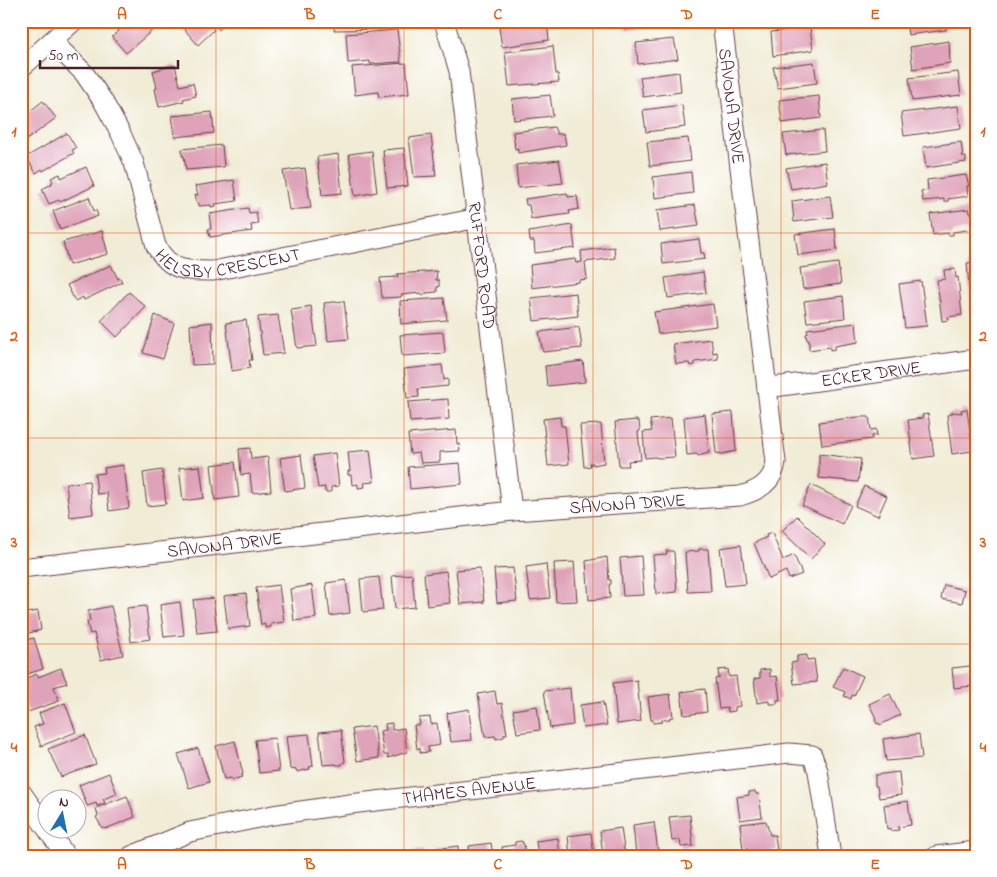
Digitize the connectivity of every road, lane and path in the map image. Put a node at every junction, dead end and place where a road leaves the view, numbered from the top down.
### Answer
1 (74, 21) edge
2 (444, 21) edge
3 (722, 21) edge
4 (52, 41) junction
5 (21, 68) edge
6 (478, 218) junction
7 (976, 359) edge
8 (767, 388) junction
9 (512, 511) junction
10 (21, 568) edge
11 (21, 792) edge
12 (976, 851) edge
13 (66, 856) edge
14 (131, 856) edge
15 (831, 856) edge
16 (936, 856) edge

1 - 4 street
2 - 6 street, RUFFORD ROAD
3 - 8 street, SAVONA DRIVE
4 - 5 street
4 - 6 street, HELSBY CRESCENT
6 - 9 street, RUFFORD ROAD
7 - 8 street, ECKER DRIVE
8 - 9 street, SAVONA DRIVE
9 - 10 street, SAVONA DRIVE
11 - 13 street
12 - 16 street
14 - 15 street, THAMES AVENUE

